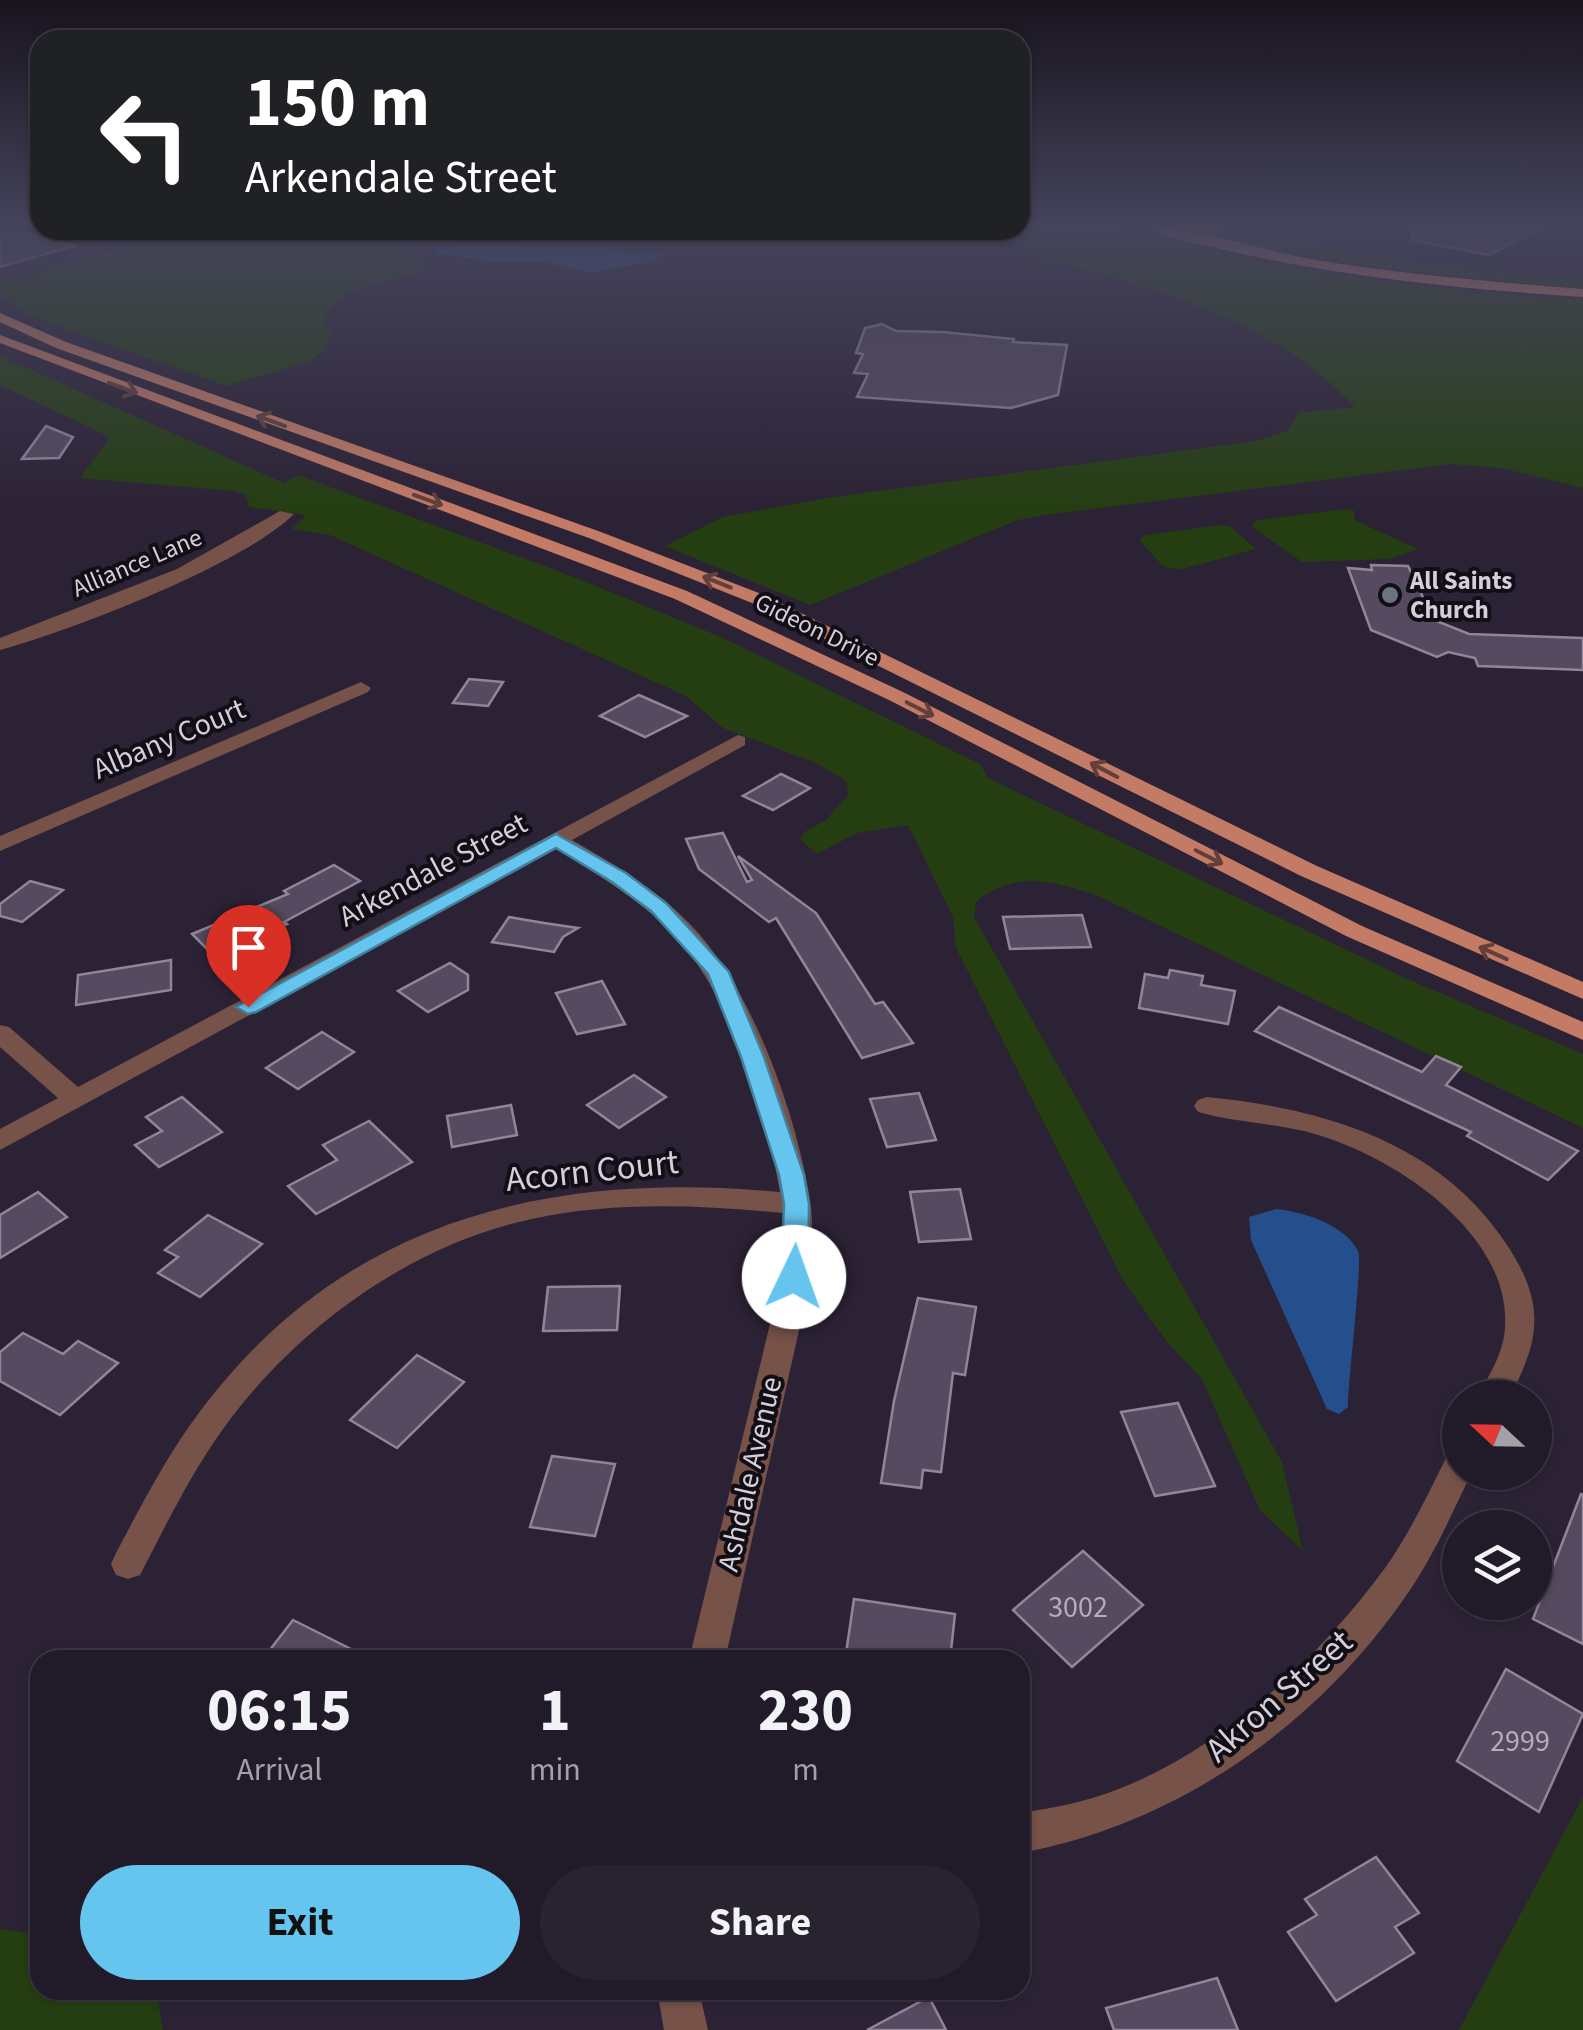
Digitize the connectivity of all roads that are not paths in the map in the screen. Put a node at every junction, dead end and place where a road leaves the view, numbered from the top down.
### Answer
1 (8, 322) edge
2 (0, 340) edge
3 (220, 403) junction
4 (190, 413) junction
5 (286, 514) dead end
6 (0, 644) edge
7 (361, 688) dead end
8 (738, 741) dead end
9 (556, 840) junction
10 (0, 844) edge
11 (1583, 991) edge
12 (1583, 1032) edge
13 (0, 1033) edge
14 (76, 1100) junction
15 (1207, 1106) dead end
16 (0, 1141) edge
17 (796, 1204) junction
18 (1503, 1380) edge
19 (1447, 1490) edge
20 (128, 1564) dead end
21 (709, 1650) edge
22 (1030, 1831) edge
23 (680, 2000) edge
24 (686, 2030) edge

1 - 3 main road, Gideon Drive
2 -> 4 main road, Gideon Drive
3 - 4 main road
11 -> 3 main road, Gideon Drive
4 -> 12 main road, Gideon Drive
5 - 6 street, Alliance Lane
7 - 10 street, Albany Court
8 - 9 street, Arkendale Street
9 - 14 street, Arkendale Street
9 - 17 street, Ashdale Avenue
13 - 14 street
14 - 16 street, Arkendale Street
15 - 18 street
17 - 20 street, Acorn Court
17 - 21 street, Ashdale Avenue
19 - 22 street, Akron Street
23 - 24 street

